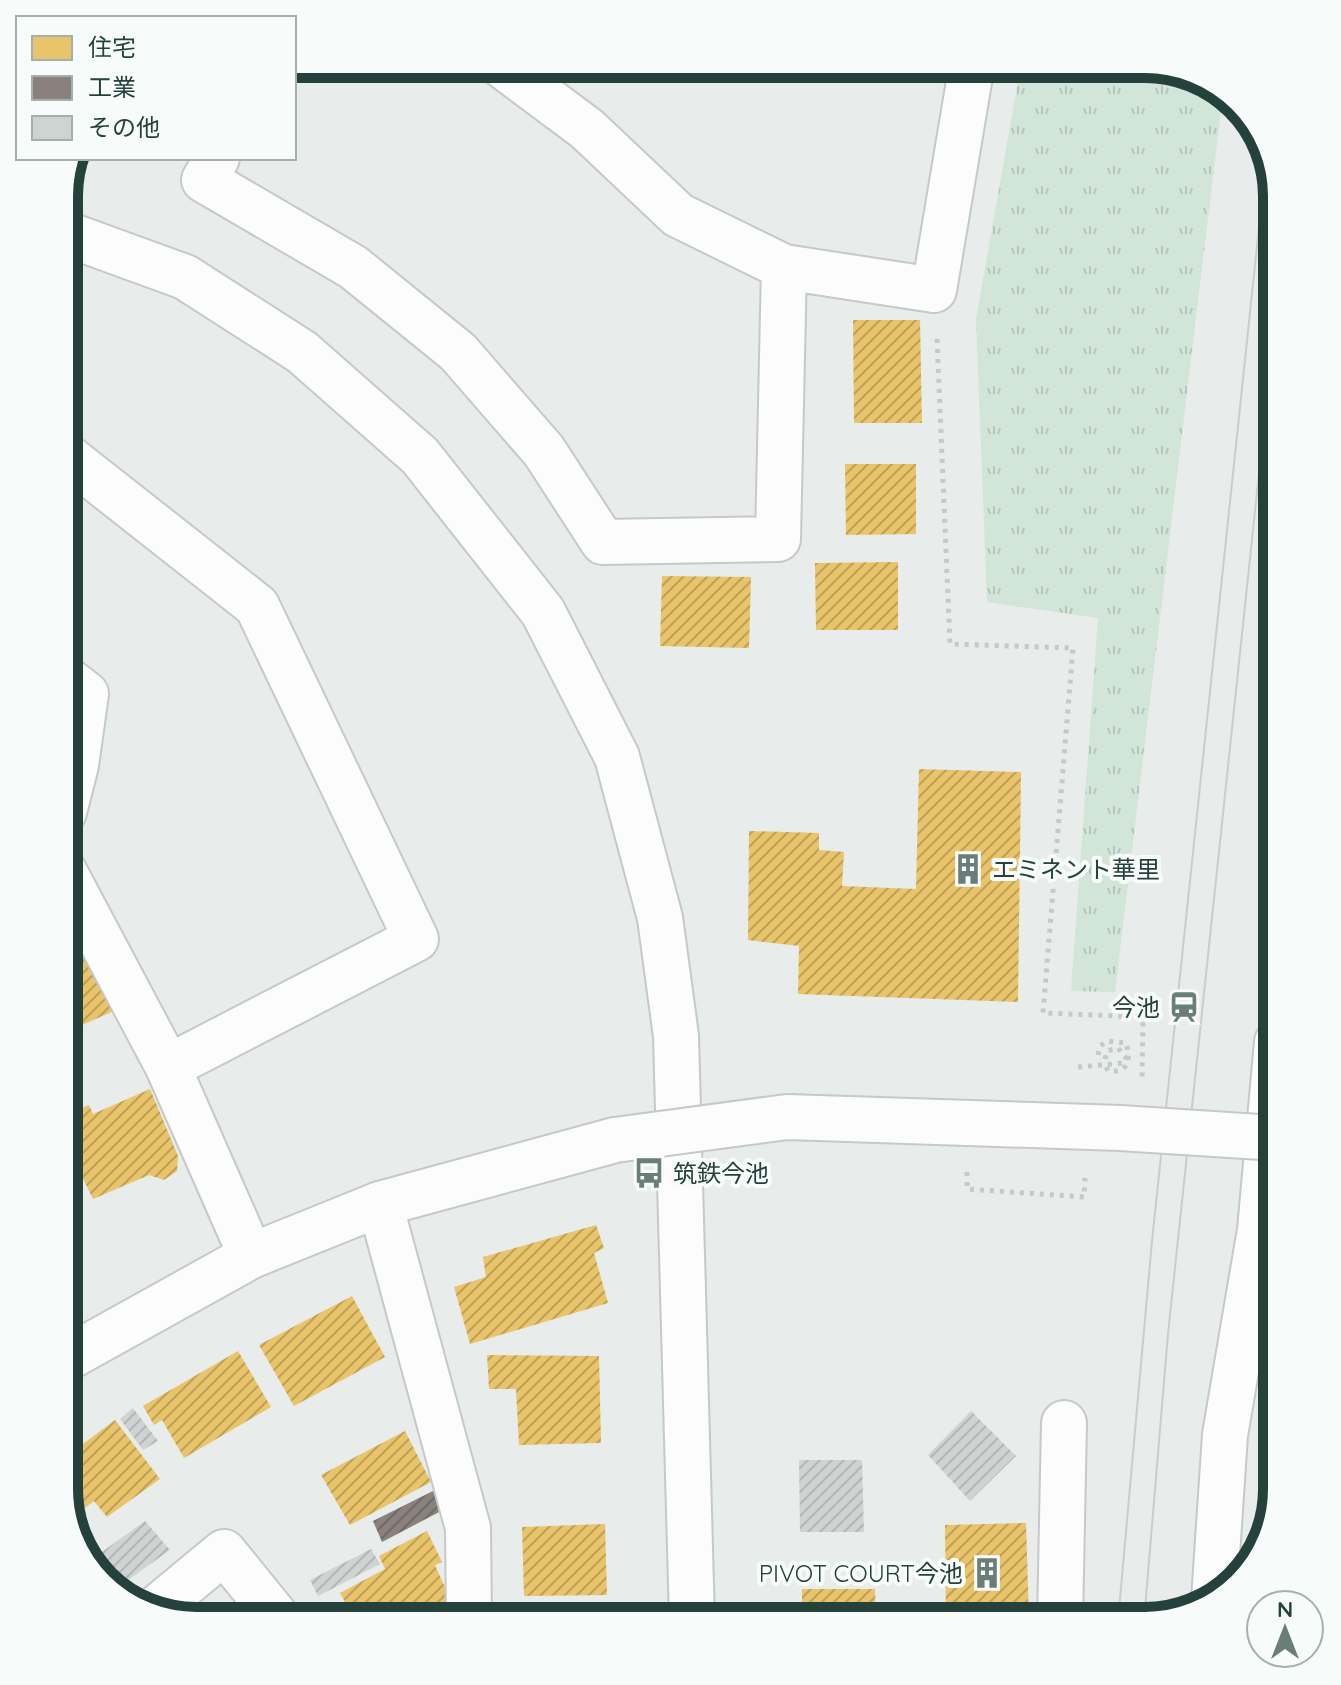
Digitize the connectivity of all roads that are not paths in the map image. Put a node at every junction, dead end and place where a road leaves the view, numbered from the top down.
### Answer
1 (519, 78) edge
2 (970, 78) edge
3 (216, 160) edge
4 (78, 238) edge
5 (784, 267) junction
6 (78, 465) edge
7 (78, 688) edge
8 (78, 751) edge
9 (78, 897) edge
10 (168, 1067) junction
11 (1263, 1137) edge
12 (380, 1204) junction
13 (251, 1256) junction
14 (1263, 1258) edge
15 (78, 1352) edge
16 (1064, 1423) dead end
17 (1215, 1583) edge
18 (163, 1602) edge
19 (269, 1607) edge
20 (469, 1607) edge
21 (692, 1607) edge
22 (1060, 1607) edge

1 - 5 street
2 - 5 street
3 - 5 street
4 - 21 street
6 - 10 street
7 - 8 street
9 - 10 street
10 - 13 street
11 - 12 street, bridge
12 - 13 street
12 - 20 street
13 - 15 street
14 - 17 street
16 - 22 street
18 - 19 street

